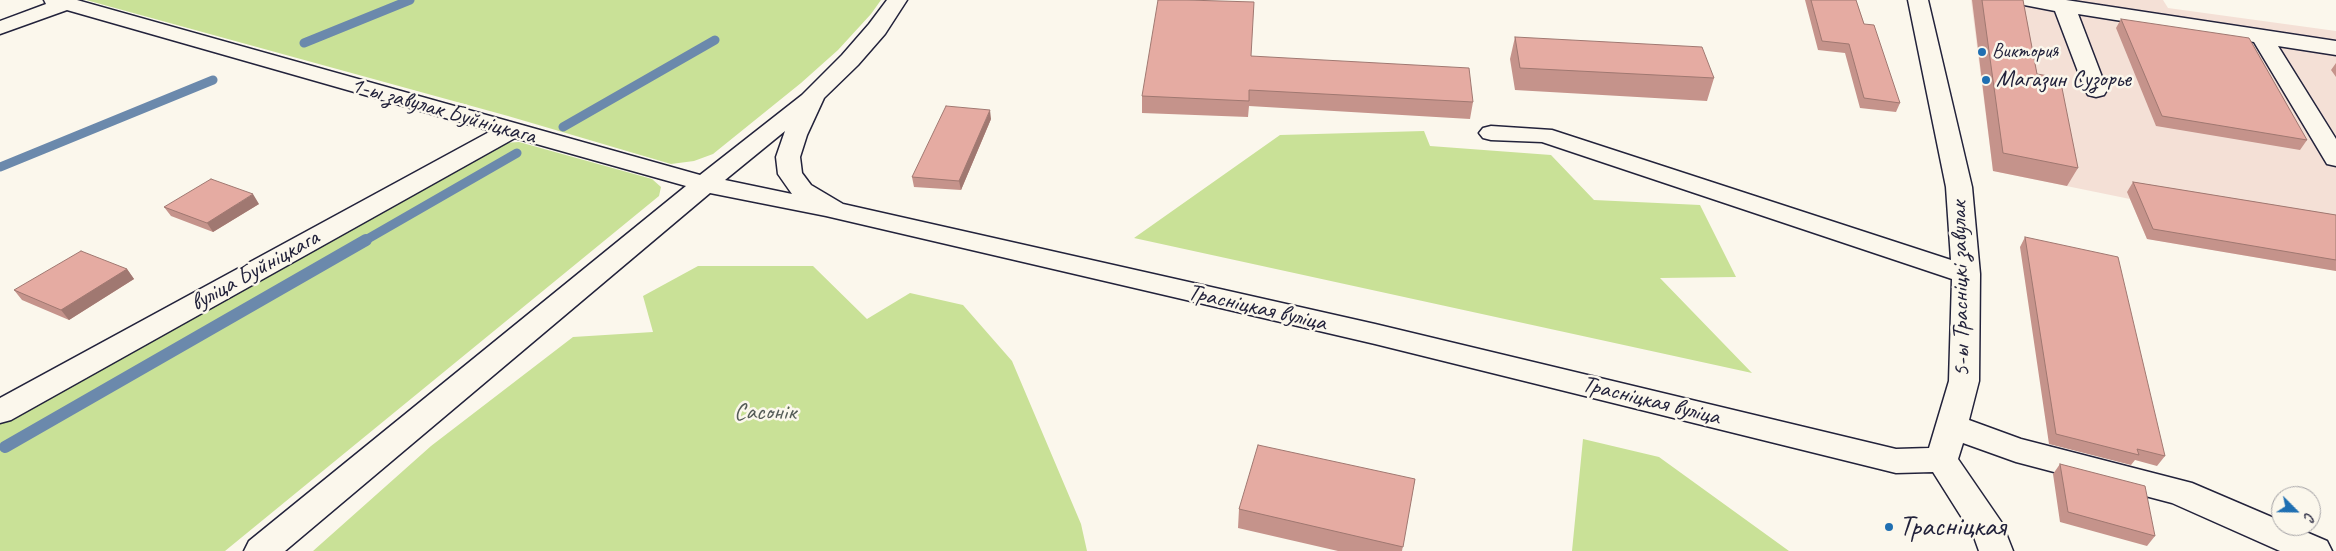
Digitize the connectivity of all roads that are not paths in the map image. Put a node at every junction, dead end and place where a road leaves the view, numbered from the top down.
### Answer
1 (897, 0) edge
2 (1918, 0) edge
3 (2026, 0) edge
4 (61, 2) edge
5 (2064, 6) junction
6 (0, 28) edge
7 (2262, 37) junction
8 (2336, 48) edge
9 (2096, 90) dead end
10 (814, 95) junction
11 (511, 130) junction
12 (1491, 133) dead end
13 (2336, 159) edge
14 (705, 184) junction
15 (835, 210) junction
16 (1966, 274) junction
17 (0, 412) edge
18 (1952, 426) junction
19 (1942, 460) junction
20 (261, 551) edge
21 (1996, 551) edge
22 (2315, 551) edge

1 - 10 street, Трасніцкая вуліца
2 - 16 street, 5-ы Трасніцкі завулак
3 - 5 street
4 - 6 street
4 - 11 street, 1-ы завулак Буйніцкага
5 - 7 street
5 - 9 street
7 - 8 street
7 - 13 street
10 - 14 street
10 - 15 street, Трасніцкая вуліца
11 - 14 street, 1-ы завулак Буйніцкага
11 - 17 street, вуліца Буйніцкага
12 - 16 street
14 - 15 street, 1-ы завулак Буйніцкага
14 - 20 street
15 - 19 street, Трасніцкая вуліца
16 - 18 street, 5-ы Трасніцкі завулак
18 - 19 street, 5-ы Трасніцкі завулак
18 - 22 street
19 - 21 street

